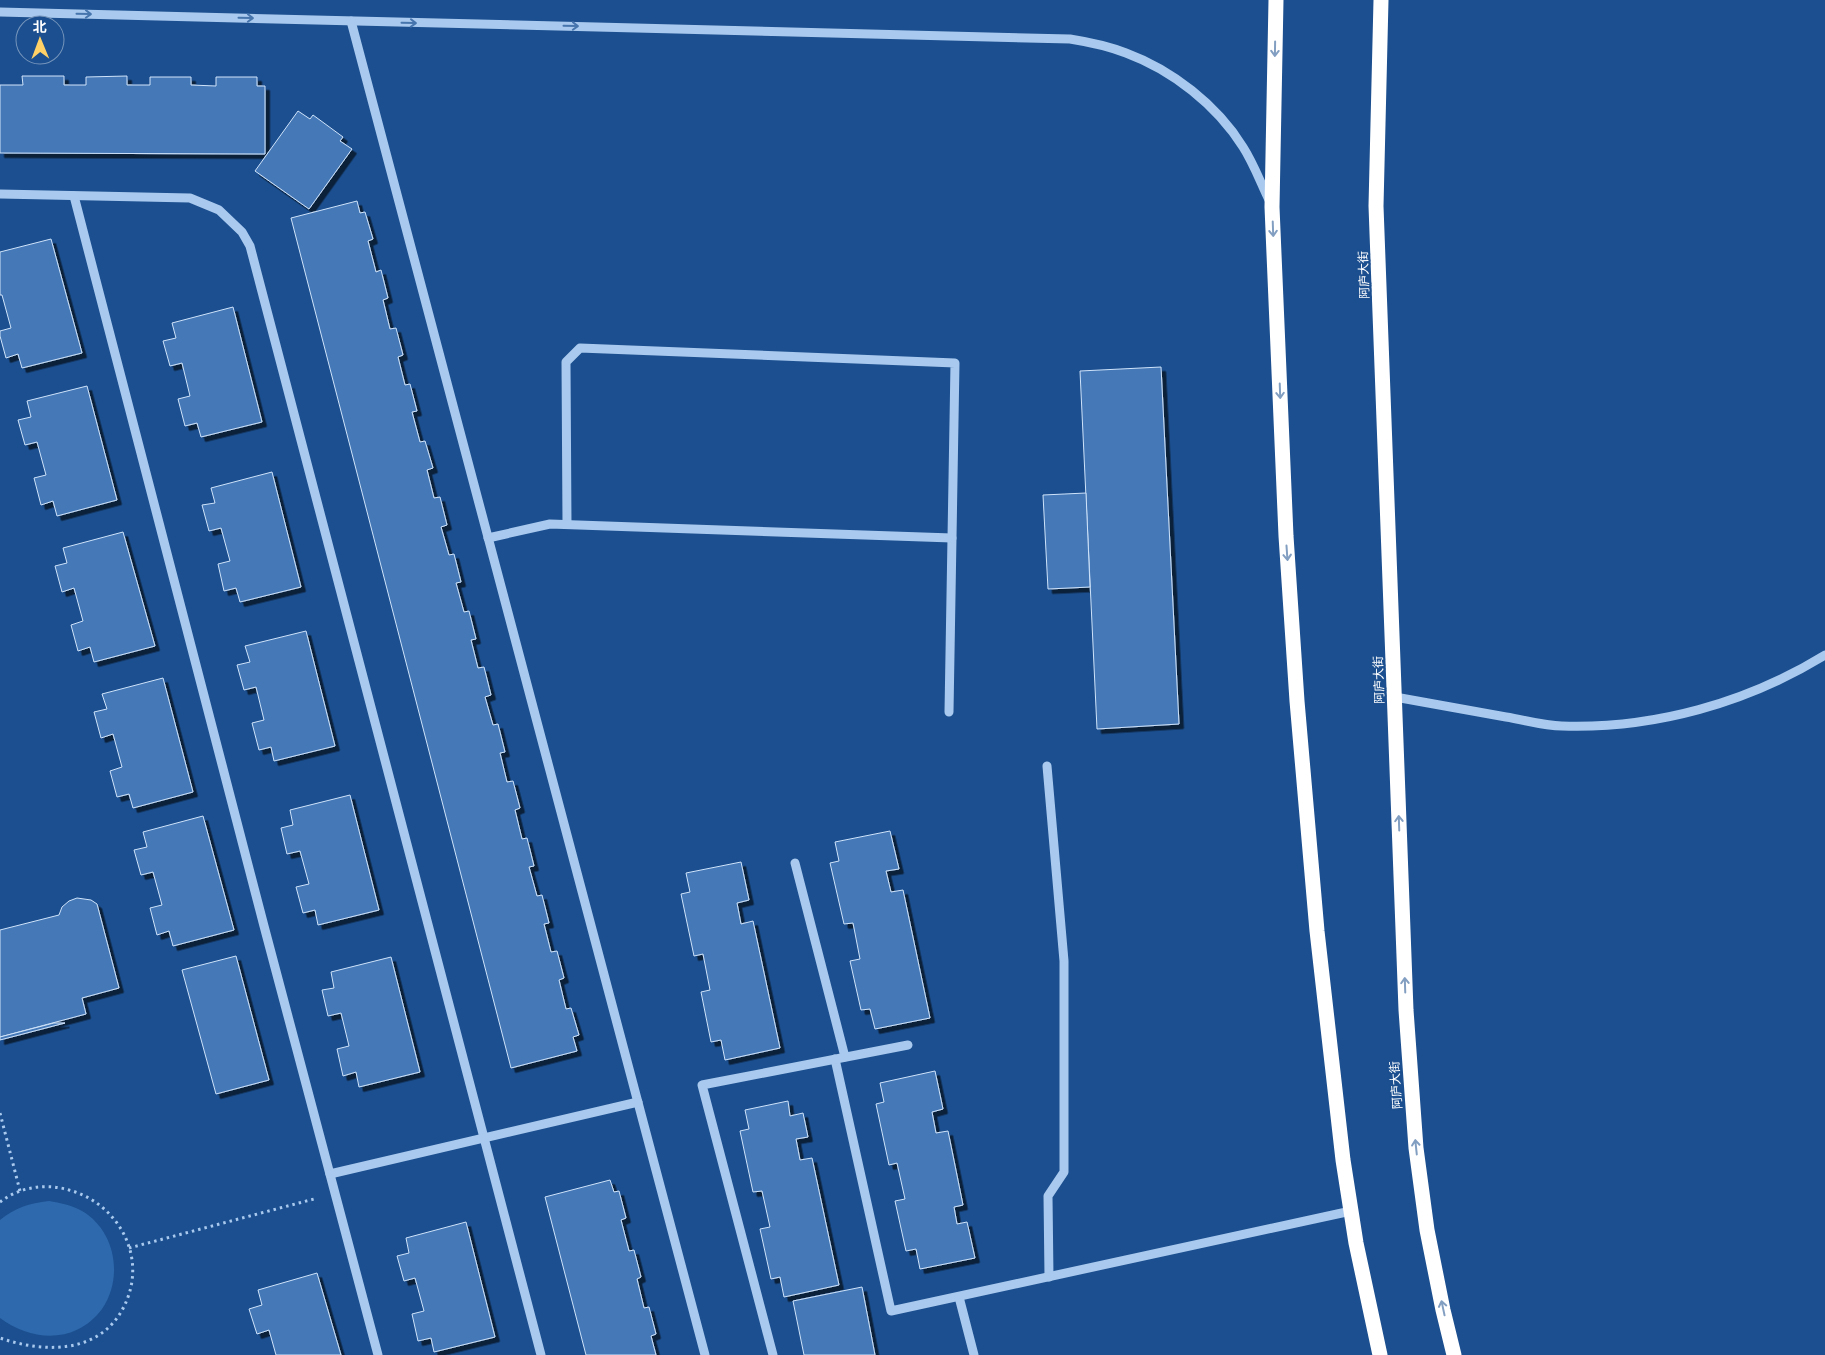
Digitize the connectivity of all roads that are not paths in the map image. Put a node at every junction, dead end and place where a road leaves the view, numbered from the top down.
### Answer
1 (1276, 0) edge
2 (1380, 0) edge
3 (0, 12) edge
4 (351, 21) junction
5 (0, 194) edge
6 (74, 196) junction
7 (1272, 207) junction
8 (567, 524) junction
9 (488, 538) junction
10 (952, 538) junction
11 (1825, 655) edge
12 (1395, 697) junction
13 (949, 712) dead end
14 (1047, 766) dead end
15 (795, 863) dead end
16 (908, 1045) dead end
17 (845, 1057) junction
18 (835, 1059) junction
19 (638, 1102) junction
20 (484, 1138) junction
21 (330, 1174) junction
22 (1351, 1211) junction
23 (1049, 1277) junction
24 (959, 1296) junction
25 (378, 1355) edge
26 (541, 1355) edge
27 (705, 1355) edge
28 (773, 1355) edge
29 (974, 1355) edge
30 (1380, 1355) edge
31 (1454, 1355) edge

1 -> 7 highway
2 - 12 highway, 阿庐大街
3 -> 4 street
4 -> 7 street
4 - 9 street
5 - 6 street
6 - 20 street
6 - 21 street
7 -> 22 highway
8 - 9 street
8 - 10 street
8 - 10 street
9 - 19 street
10 - 13 street
11 - 12 street
31 -> 12 highway, 阿庐大街
14 - 23 street
15 - 17 street
16 - 17 street
17 - 18 street
18 - 24 street
18 - 28 street
19 - 20 street
19 - 27 street
20 - 21 street
20 - 26 street
21 - 25 street
22 - 23 street
22 - 30 highway
23 - 24 street
24 - 29 street

